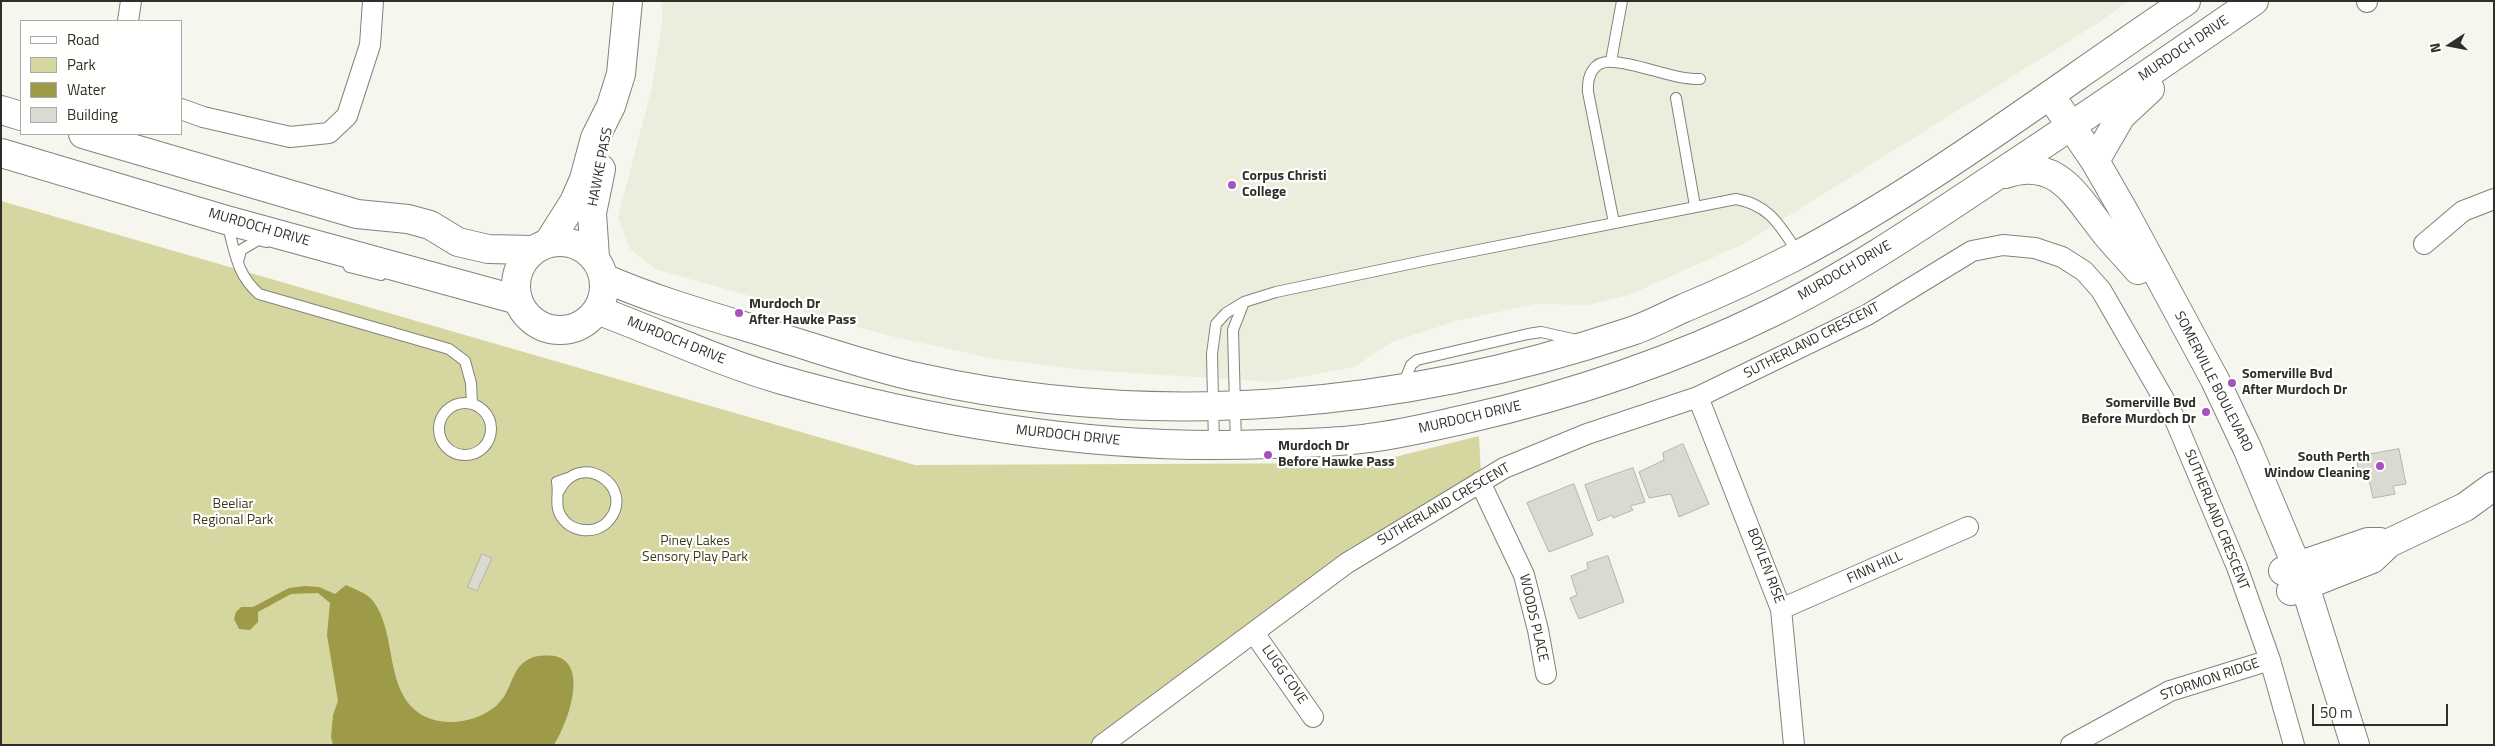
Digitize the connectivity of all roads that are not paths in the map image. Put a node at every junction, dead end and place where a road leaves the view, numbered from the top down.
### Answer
1 (131, 1) edge
2 (373, 1) edge
3 (628, 1) edge
4 (1622, 1) edge
5 (2254, 1) edge
6 (2183, 3) edge
7 (128, 20) edge
8 (1612, 61) junction
9 (1700, 79) dead end
10 (1676, 98) dead end
11 (2042, 100) junction
12 (611, 106) junction
13 (182, 109) edge
14 (1, 110) edge
15 (20, 116) edge
16 (2063, 132) junction
17 (86, 135) edge
18 (1, 153) edge
19 (2095, 161) junction
20 (1994, 178) junction
21 (252, 183) junction
22 (2494, 199) edge
23 (1695, 206) junction
24 (1614, 223) junction
25 (233, 228) junction
26 (2424, 244) dead end
27 (277, 245) dead end
28 (540, 247) junction
29 (1799, 254) junction
30 (238, 263) junction
31 (340, 265) dead end
32 (600, 268) junction
33 (2138, 270) junction
34 (429, 276) junction
35 (518, 300) junction
36 (1244, 302) junction
37 (597, 310) junction
38 (1698, 397) junction
39 (472, 404) junction
40 (1224, 405) junction
41 (1225, 446) junction
42 (568, 478) joint
43 (1480, 482) junction
44 (2494, 486) edge
45 (1968, 527) dead end
46 (2294, 578) junction
47 (1781, 609) junction
48 (1254, 632) junction
49 (2270, 660) junction
50 (1546, 674) dead end
51 (1313, 717) dead end
52 (1102, 745) edge
53 (1794, 745) edge
54 (2071, 745) edge
55 (2294, 745) edge
56 (2340, 745) edge
57 (2355, 745) edge

1 - 7 street
2 - 13 street
3 - 12 main road, HAWKE PASS
4 - 8 lane
5 - 16 main road, MURDOCH DRIVE
5 - 19 main road
6 - 11 main road
8 - 9 lane
8 - 24 lane
10 - 23 lane
11 - 16 main road, SOMERVILLE BOULEVARD
11 - 29 main road
12 - 28 main road, HAWKE PASS
12 - 32 main road, HAWKE PASS
14 - 15 main road
16 - 19 main road, SOMERVILLE BOULEVARD
16 - 20 main road, MURDOCH DRIVE
16 - 33 main road, SOMERVILLE BOULEVARD
17 - 21 main road
18 - 25 main road, MURDOCH DRIVE
19 - 46 main road, SOMERVILLE BOULEVARD
20 - 33 main road
20 - 41 main road, MURDOCH DRIVE
21 - 25 main road
21 - 28 main road
22 - 26 street
23 - 24 lane
23 - 29 lane
24 - 36 lane
25 - 30 lane
25 - 34 main road, MURDOCH DRIVE
27 - 30 lane
28 - 32 main road
28 - 35 main road
29 - 40 main road
30 - 39 lane
31 - 34 lane
32 - 37 main road
32 - 40 main road
33 - 46 main road, SOMERVILLE BOULEVARD
34 - 35 main road, MURDOCH DRIVE
35 - 37 main road
36 - 40 lane
36 - 40 lane
37 - 41 main road, MURDOCH DRIVE
38 - 43 street, SUTHERLAND CRESCENT
38 - 47 street, BOYLEN RISE
38 - 49 street, SUTHERLAND CRESCENT
39 - 39 lane
40 - 41 lane
40 - 41 lane
42 - 42 lane
43 - 48 street, SUTHERLAND CRESCENT
43 - 50 street, WOODS PLACE
44 - 46 main road
45 - 47 street, FINN HILL
46 - 56 main road, SOMERVILLE BOULEVARD
46 - 57 main road, SOMERVILLE BOULEVARD
47 - 53 street, BOYLEN RISE
48 - 51 street, LUGG COVE
48 - 52 street, SUTHERLAND CRESCENT
49 - 54 street, STORMON RIDGE
49 - 55 street, SUTHERLAND CRESCENT

